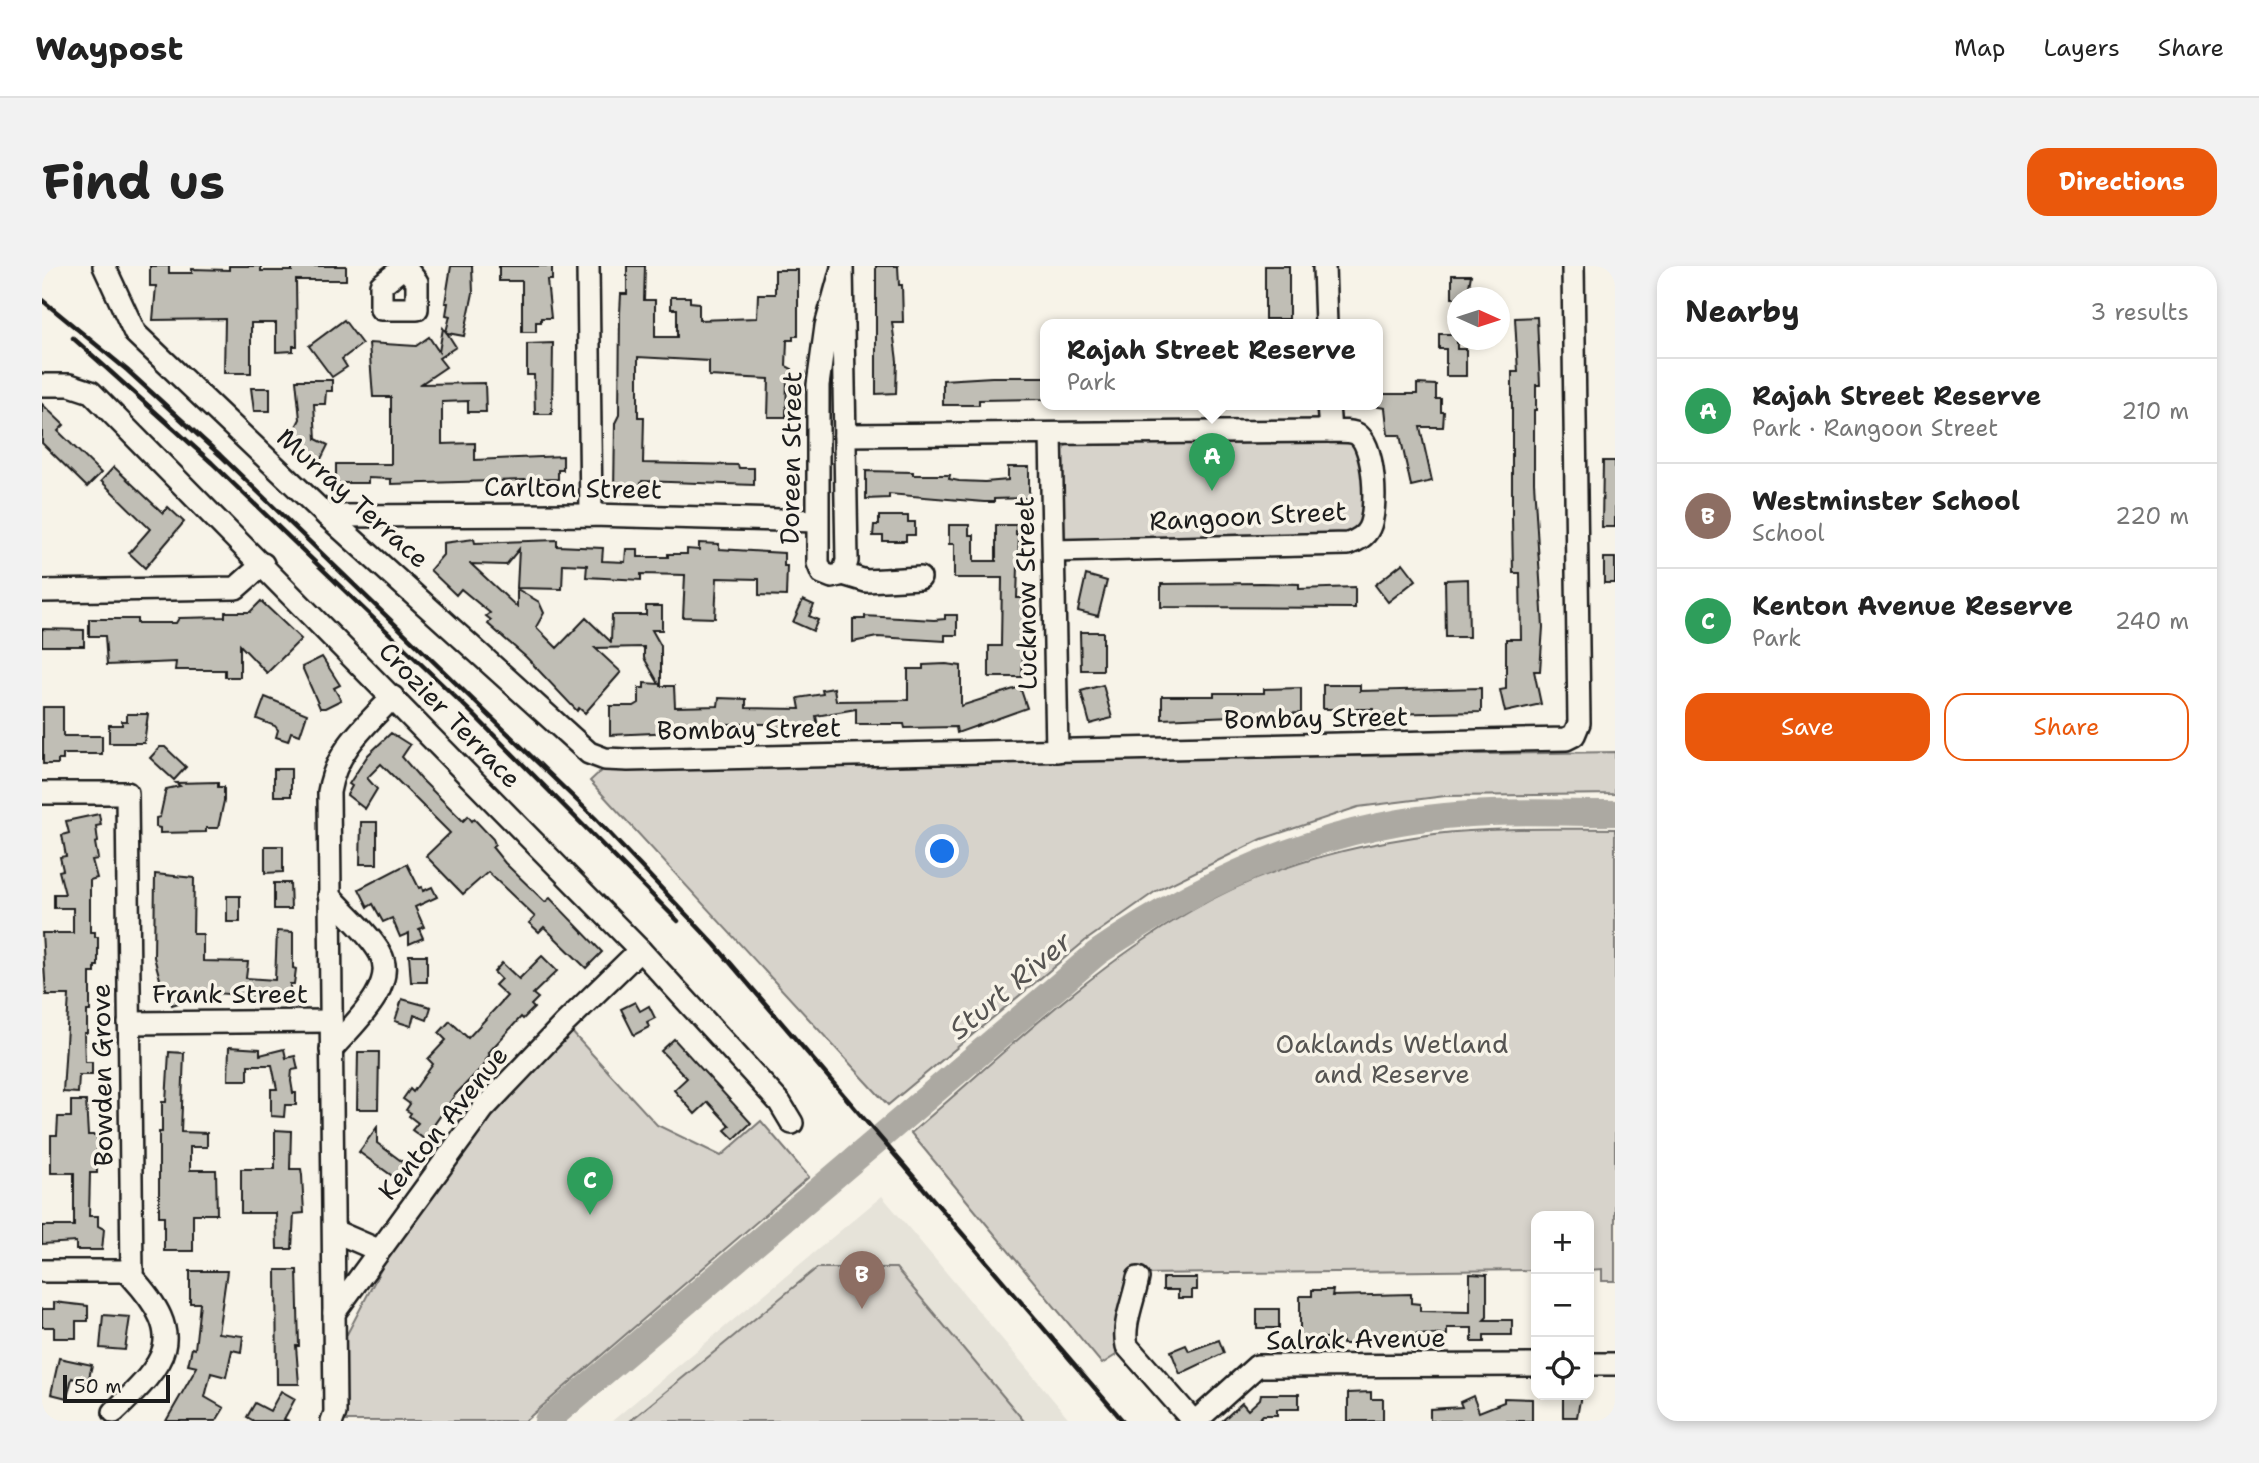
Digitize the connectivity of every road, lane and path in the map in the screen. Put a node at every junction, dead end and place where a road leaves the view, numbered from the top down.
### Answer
1 (104, 266) edge
2 (588, 266) edge
3 (1324, 266) edge
4 (1573, 266) edge
5 (842, 267) edge
6 (1326, 319) edge
7 (42, 385) edge
8 (1328, 410) edge
9 (1330, 431) junction
10 (1051, 434) junction
11 (845, 435) junction
12 (591, 515) junction
13 (327, 516) junction
14 (817, 521) junction
15 (1054, 551) junction
16 (263, 564) junction
17 (843, 574) junction
18 (920, 578) dead end
19 (42, 591) edge
20 (393, 697) junction
21 (1057, 751) junction
22 (589, 753) joint
23 (42, 793) edge
24 (329, 895) junction
25 (640, 950) junction
26 (331, 1021) junction
27 (129, 1023) junction
28 (331, 1050) junction
29 (792, 1124) dead end
30 (334, 1231) junction
31 (378, 1250) junction
32 (42, 1271) edge
33 (132, 1271) junction
34 (1138, 1279) dead end
35 (334, 1313) junction
36 (1594, 1364) edge
37 (1615, 1364) edge
38 (1531, 1365) edge
39 (114, 1412) dead end
40 (332, 1421) edge
41 (1194, 1421) edge

1 - 13 street, Murray Terrace
2 - 12 street
3 - 6 street
4 - 21 street, Bombay Street
5 - 11 street, Doreen Street
5 - 14 street, Doreen Street
7 - 16 street, Crozier Terrace
8 - 9 street
9 - 10 street, Rangoon Street
9 - 15 street, Rangoon Street
10 - 11 street, Rangoon Street
10 - 15 street, Lucknow Street
11 - 17 street, Doreen Street
12 - 13 street, Carlton Street
12 - 14 street, Carlton Street
13 - 22 street, Murray Terrace
14 - 17 street, Doreen Street
15 - 21 street, Lucknow Street
16 - 19 street
16 - 20 street, Crozier Terrace
17 - 18 street
20 - 24 street
20 - 25 street, Crozier Terrace
21 - 22 street, Bombay Street
23 - 27 street, Bowden Grove
24 - 26 street
24 - 28 street
25 - 29 street, Crozier Terrace
25 - 31 street, Kenton Avenue
26 - 27 street, Frank Street
26 - 28 street
27 - 33 street, Bowden Grove
28 - 30 street
30 - 31 street
30 - 35 street
31 - 35 street, Kenton Avenue
32 - 33 street
33 - 39 street
34 - 41 street
35 - 40 street
36 - 37 street
38 - 41 street, Salrak Avenue

